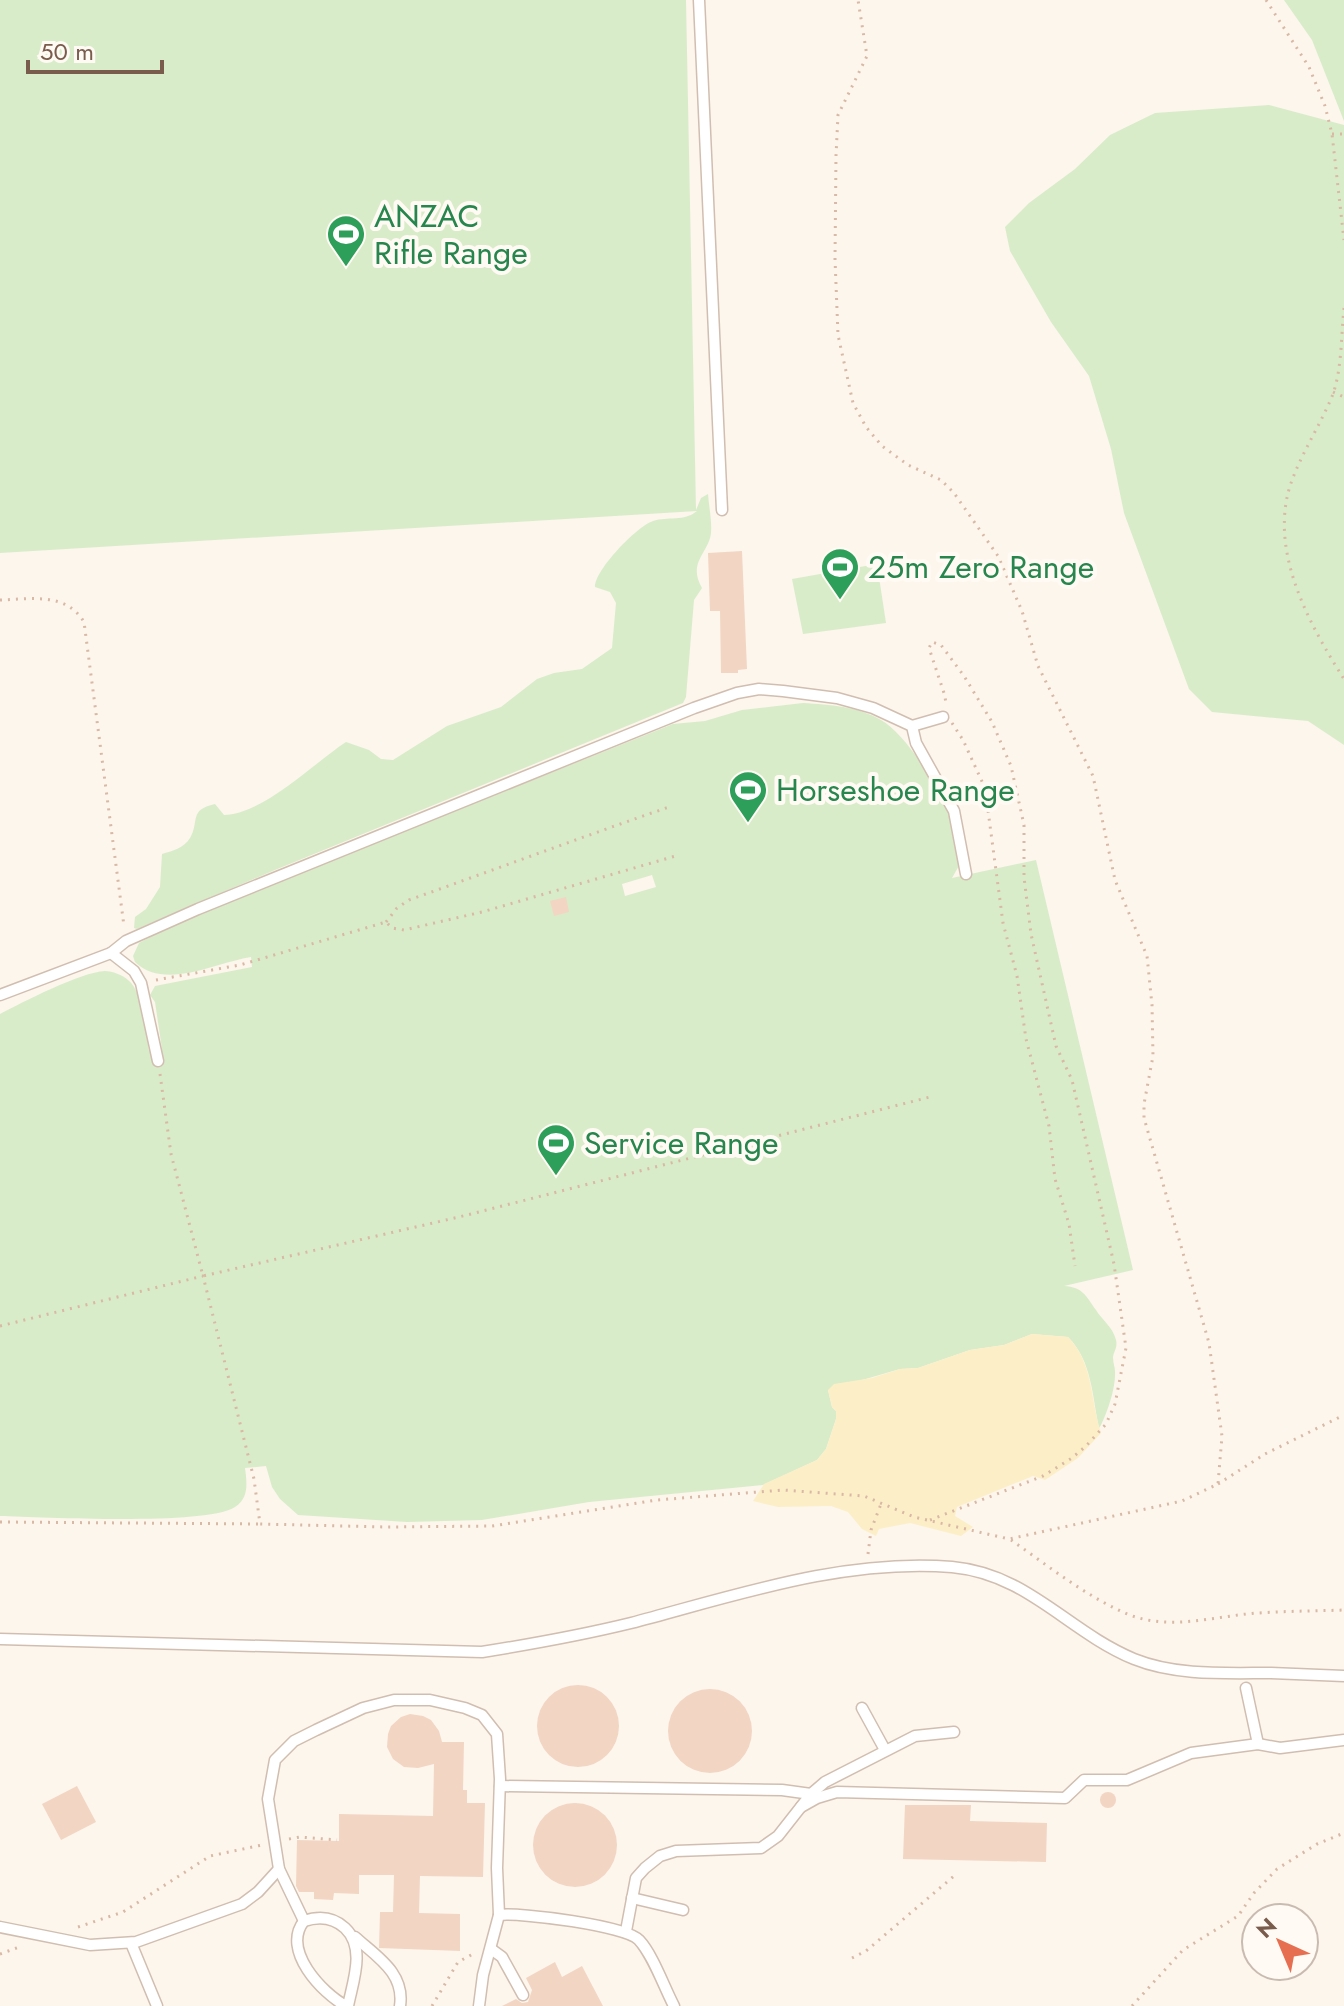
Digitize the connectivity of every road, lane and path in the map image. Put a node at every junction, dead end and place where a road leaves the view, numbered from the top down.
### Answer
1 (699, 0) edge
2 (858, 0) edge
3 (1266, 0) edge
4 (1332, 134) junction
5 (1344, 134) edge
6 (1344, 240) edge
7 (1344, 308) edge
8 (1333, 392) junction
9 (1344, 397) edge
10 (722, 510) dead end
11 (0, 600) edge
12 (1344, 679) edge
13 (943, 717) junction
14 (912, 726) junction
15 (669, 807) dead end
16 (679, 855) dead end
17 (966, 874) dead end
18 (386, 922) junction
19 (126, 941) junction
20 (111, 953) junction
21 (141, 983) junction
22 (0, 995) edge
23 (158, 1061) joint
24 (930, 1097) dead end
25 (1075, 1266) dead end
26 (203, 1276) junction
27 (0, 1326) edge
28 (1344, 1415) edge
29 (1218, 1484) junction
30 (881, 1504) junction
31 (929, 1521) junction
32 (0, 1522) edge
33 (260, 1524) junction
34 (1009, 1539) junction
35 (868, 1569) junction
36 (1344, 1610) edge
37 (0, 1639) edge
38 (1344, 1676) edge
39 (1246, 1688) dead end
40 (862, 1708) dead end
41 (954, 1732) dead end
42 (1344, 1740) edge
43 (1258, 1744) junction
44 (885, 1750) junction
45 (500, 1786) junction
46 (811, 1794) junction
47 (801, 1807) junction
48 (1344, 1833) edge
49 (337, 1840) dead end
50 (275, 1842) junction
51 (279, 1869) junction
52 (954, 1876) dead end
53 (632, 1898) junction
54 (683, 1910) dead end
55 (499, 1915) junction
56 (304, 1921) junction
57 (0, 1927) edge
58 (79, 1927) dead end
59 (626, 1931) junction
60 (353, 1936) junction
61 (131, 1943) junction
62 (24, 1945) dead end
63 (491, 1949) junction
64 (0, 1954) edge
65 (852, 1958) dead end
66 (523, 1995) dead end
67 (157, 2006) edge
68 (347, 2006) edge
69 (400, 2006) edge
70 (432, 2006) edge
71 (479, 2006) edge
72 (674, 2006) edge
73 (1132, 2006) edge

1 - 10 lane
2 - 29 path
3 - 4 path
4 - 5 path
4 - 6 path
7 - 8 path
8 - 9 path
8 - 12 path
11 - 19 path
13 - 14 lane
13 - 25 path
13 - 31 path
14 - 17 lane
14 - 19 lane
15 - 18 path
16 - 18 path
18 - 21 path
19 - 20 lane
20 - 21 lane
20 - 22 lane
21 - 23 lane
23 - 26 path
24 - 26 path
26 - 27 path
26 - 33 path
28 - 29 path
29 - 34 path
30 - 31 path
30 - 33 path
30 - 35 path
31 - 34 path
32 - 33 path
34 - 36 path
35 - 37 lane
35 - 38 lane
39 - 43 lane
40 - 44 lane
41 - 44 lane
42 - 43 lane
43 - 47 lane
44 - 46 lane
45 - 46 lane
45 - 50 lane
45 - 55 lane
46 - 47 lane
47 - 53 lane
48 - 73 path
49 - 50 path
50 - 51 lane
50 - 58 path
51 - 56 lane
51 - 61 lane
52 - 65 path
53 - 54 lane
53 - 59 lane
55 - 59 lane
55 - 63 lane
56 - 60 lane
56 - 68 lane
57 - 61 lane
59 - 72 lane
60 - 68 lane
60 - 69 lane
61 - 67 lane
62 - 64 path
63 - 66 lane
63 - 70 path
63 - 71 lane

